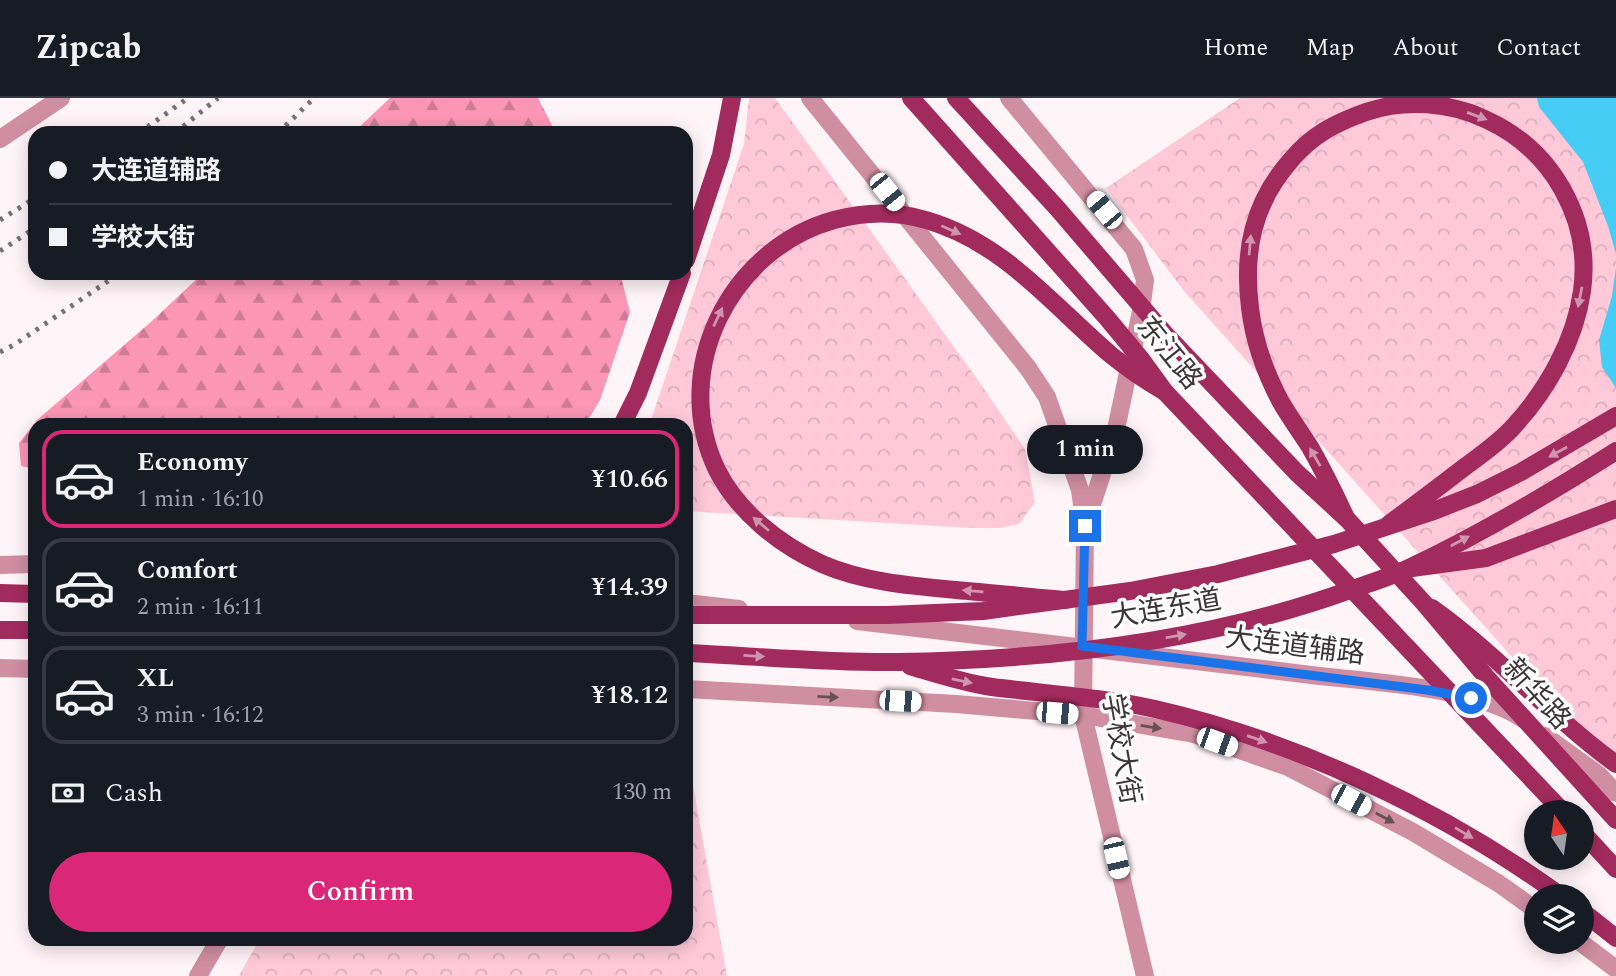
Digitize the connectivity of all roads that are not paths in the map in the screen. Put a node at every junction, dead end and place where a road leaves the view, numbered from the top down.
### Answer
1 (61, 98) edge
2 (732, 98) edge
3 (810, 98) edge
4 (911, 98) edge
5 (956, 98) edge
6 (1009, 98) edge
7 (0, 139) edge
8 (693, 239) edge
9 (679, 280) edge
10 (1165, 392) junction
11 (1616, 416) edge
12 (626, 418) edge
13 (1616, 451) edge
14 (1616, 509) edge
15 (1346, 518) junction
16 (1085, 526) junction
17 (1384, 528) junction
18 (28, 564) edge
19 (0, 565) edge
20 (1408, 569) junction
21 (0, 593) edge
22 (28, 594) edge
23 (1066, 600) junction
24 (1423, 602) junction
25 (693, 604) edge
26 (693, 615) edge
27 (0, 630) edge
28 (28, 630) edge
29 (1082, 646) junction
30 (693, 653) edge
31 (897, 662) junction
32 (0, 668) edge
33 (28, 669) edge
34 (693, 689) edge
35 (1083, 715) junction
36 (1616, 764) edge
37 (1616, 793) edge
38 (1552, 800) edge
39 (1616, 820) edge
40 (1594, 845) edge
41 (1616, 869) edge
42 (1543, 884) edge
43 (1524, 901) edge
44 (1594, 921) edge
45 (1616, 939) edge
46 (216, 946) edge
47 (1594, 952) edge
48 (1616, 969) edge
49 (198, 976) edge
50 (1145, 976) edge

1 - 7 street
2 - 8 main road
3 - 16 street
4 - 10 main road, 东江路, bridge
5 - 15 main road, 东江路, bridge
6 - 16 street
9 - 12 main road
23 -> 10 main road, bridge
10 - 38 main road, 东江路, bridge
11 -> 17 main road, 大连东道, bridge
20 -> 13 main road, 大连东道, bridge
14 - 20 main road
15 -> 17 main road, bridge
15 - 24 main road, 东江路, bridge
16 - 29 street, 学校大街
17 - 23 main road, 大连东道, bridge
18 - 19 street
31 -> 20 main road, 大连东道, bridge
21 - 22 main road
23 - 26 main road, 大连东道, bridge
24 - 36 main road, bridge
24 - 39 main road, 新华路, bridge
25 - 29 street, 大连道辅路
27 - 28 main road
29 - 35 street, 学校大街
29 - 37 street, 大连道辅路
30 -> 31 main road, 大连东道, bridge
31 -> 42 main road, bridge
32 - 33 street
34 -> 35 street
35 -> 43 street
35 - 50 street, 学校大街
40 - 41 main road
44 - 45 main road
46 - 49 street
47 - 48 street

